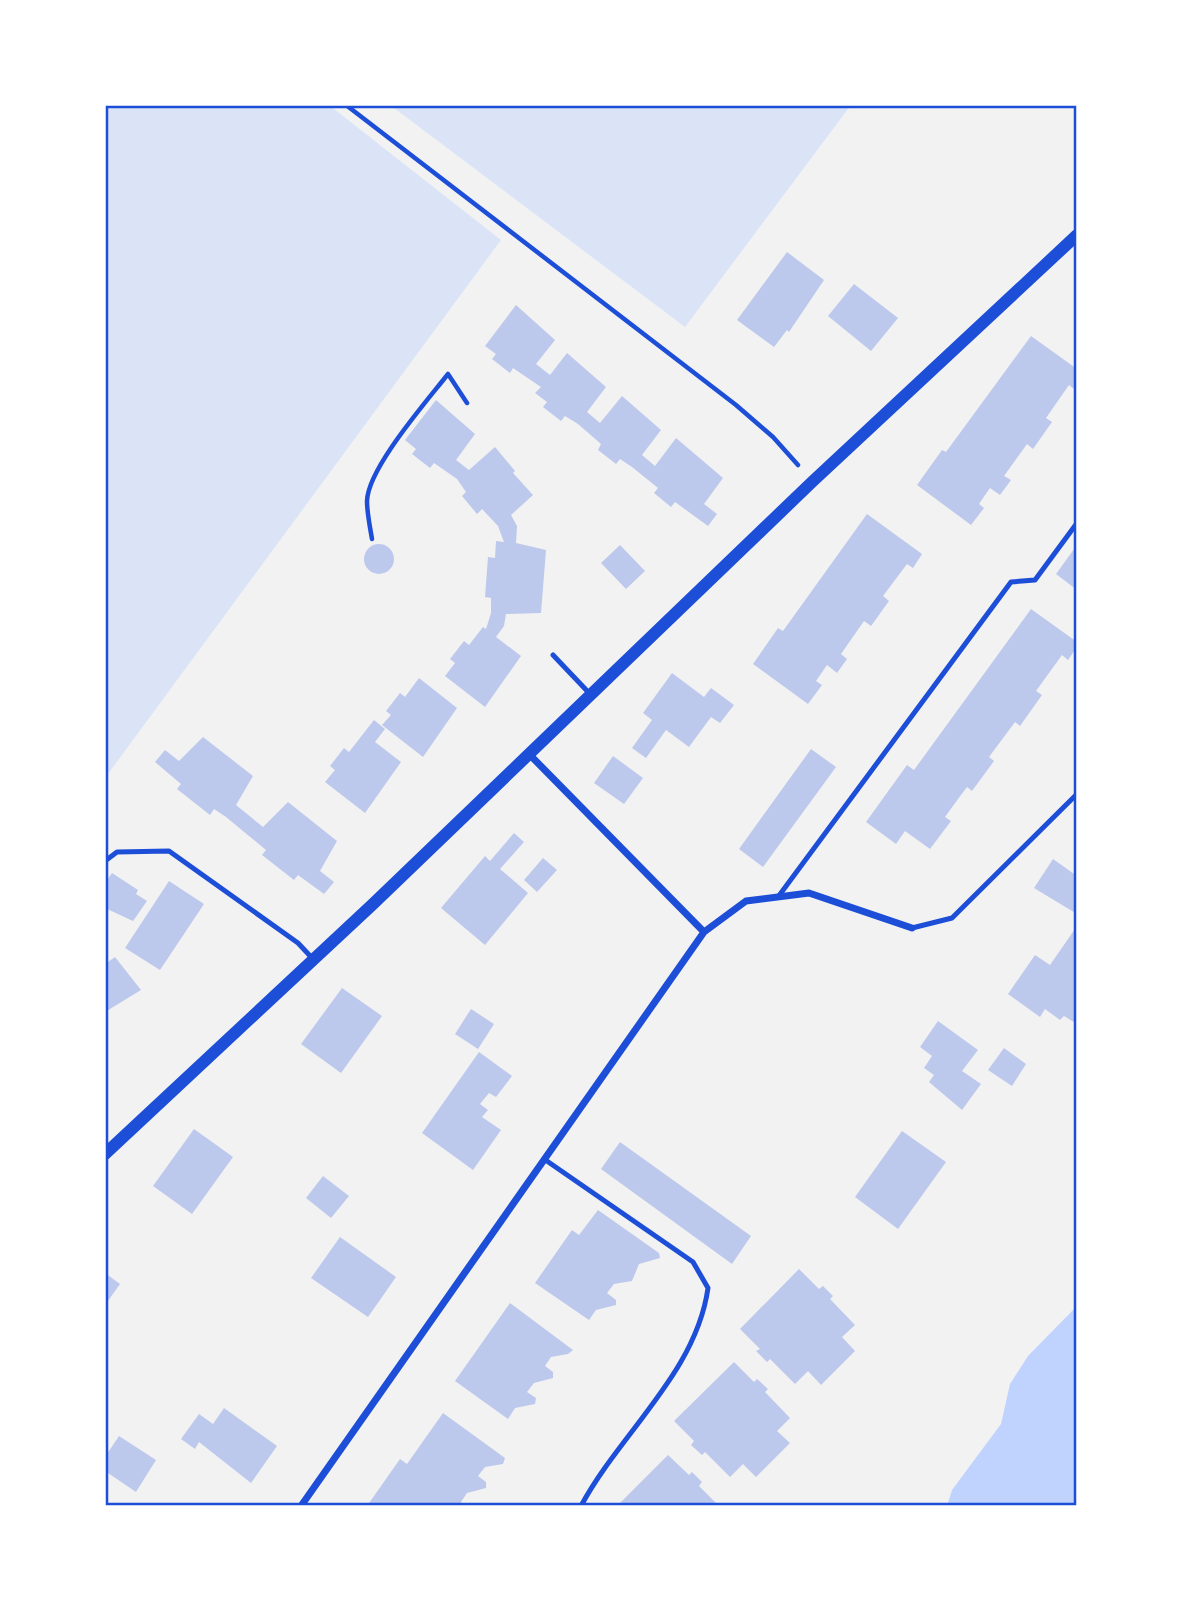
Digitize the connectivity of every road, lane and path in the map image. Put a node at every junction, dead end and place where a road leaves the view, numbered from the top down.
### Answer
1 (346, 105) edge
2 (1077, 235) edge
3 (467, 403) dead end
4 (812, 482) junction
5 (1077, 523) edge
6 (372, 539) dead end
7 (553, 655) dead end
8 (591, 695) junction
9 (529, 754) junction
10 (1077, 794) edge
11 (105, 861) edge
12 (778, 897) junction
13 (912, 928) joint
14 (704, 932) junction
15 (313, 959) junction
16 (105, 1154) edge
17 (544, 1160) junction
18 (301, 1506) edge
19 (581, 1506) edge

1 - 4 path
2 - 4 street
3 - 6 path
4 - 8 street
5 - 12 lane
7 - 8 lane
8 - 9 street
9 - 14 street
9 - 15 street
10 - 13 lane
11 - 15 lane
12 - 13 street
12 - 14 street
14 - 17 street
15 - 16 street
17 - 18 street
17 - 19 lane

